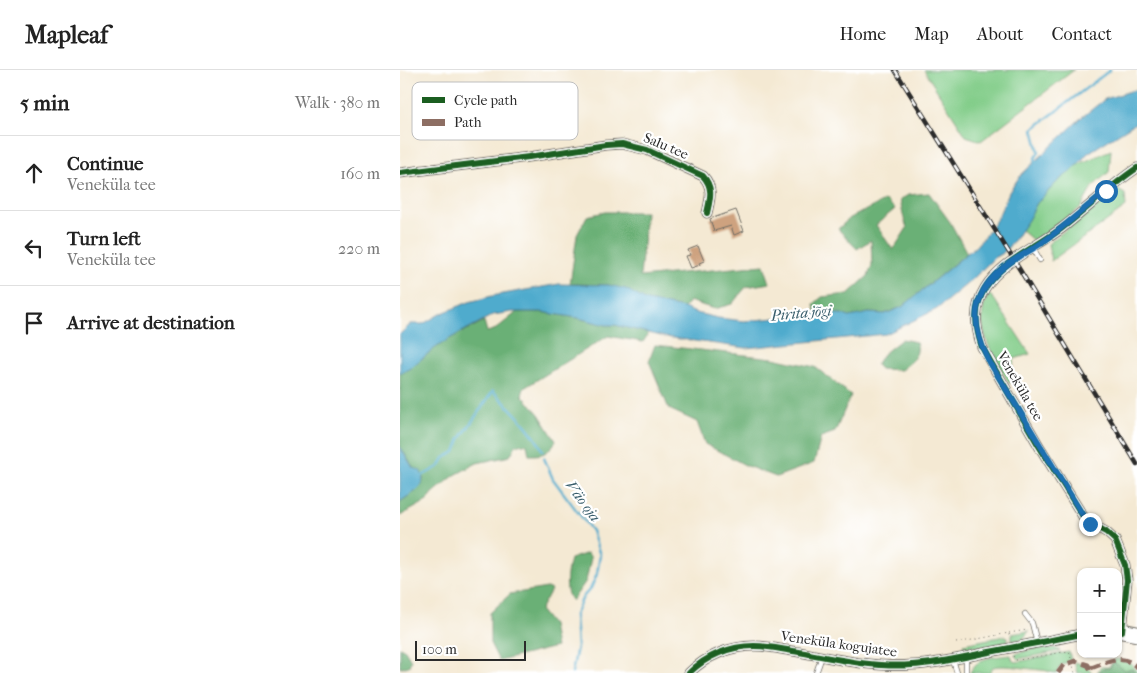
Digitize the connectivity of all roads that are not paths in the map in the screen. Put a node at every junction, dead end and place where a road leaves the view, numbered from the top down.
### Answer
1 (1137, 168) edge
2 (400, 173) edge
3 (707, 213) dead end
4 (1033, 248) junction
5 (1040, 260) dead end
6 (1025, 614) dead end
7 (1126, 632) edge
8 (1077, 635) edge
9 (1037, 643) junction
10 (822, 656) junction
11 (966, 657) junction
12 (953, 660) junction
13 (689, 673) edge
14 (816, 673) edge
15 (957, 673) edge
16 (966, 673) edge

1 - 4 street, Veneküla tee
2 - 3 street, Salu tee
4 - 5 lane
4 - 7 street, Veneküla tee
6 - 9 lane
8 - 9 street, Veneküla kogujatee
9 - 11 street, Veneküla kogujatee
10 - 12 street, Veneküla kogujatee
10 - 13 street, Veneküla kogujatee
10 - 14 lane
11 - 12 street, Veneküla kogujatee
11 - 16 lane
12 - 15 lane

